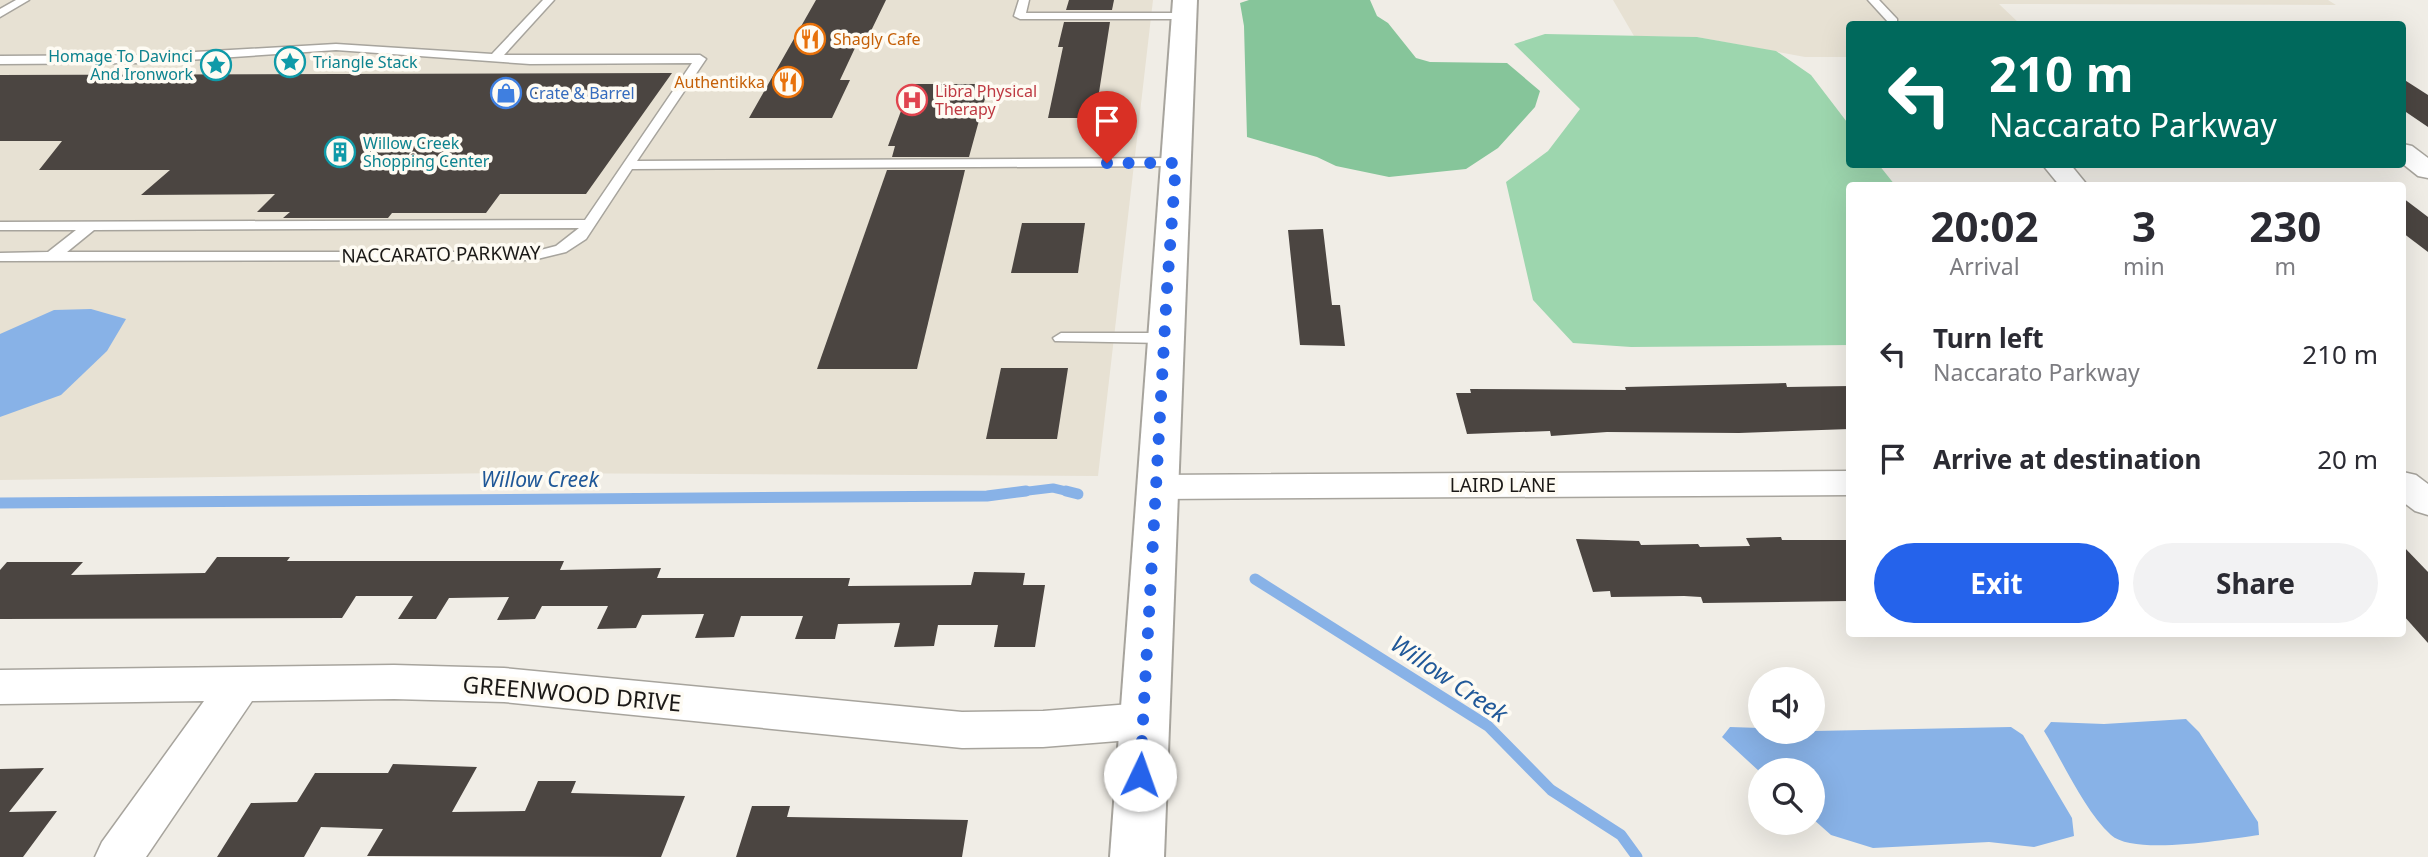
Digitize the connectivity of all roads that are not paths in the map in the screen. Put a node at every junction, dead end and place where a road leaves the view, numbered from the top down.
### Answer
1 (24, 0) edge
2 (549, 0) edge
3 (1024, 0) edge
4 (1873, 0) edge
5 (1185, 8) edge
6 (0, 14) edge
7 (1893, 21) dead end
8 (496, 57) junction
9 (0, 60) edge
10 (2406, 154) edge
11 (1176, 163) junction
12 (628, 165) junction
13 (2059, 168) edge
14 (2428, 170) edge
15 (2071, 182) edge
16 (589, 224) junction
17 (91, 225) junction
18 (0, 226) edge
19 (0, 257) edge
20 (52, 257) junction
21 (1061, 338) dead end
22 (1164, 338) junction
23 (1846, 483) edge
24 (2406, 486) edge
25 (1157, 487) junction
26 (2428, 502) edge
27 (240, 684) junction
28 (0, 687) edge
29 (1143, 721) junction
30 (119, 857) edge
31 (1137, 857) edge

1 - 6 lane
2 - 8 lane
3 - 5 lane
4 - 7 lane
5 - 11 street
8 - 9 lane
8 - 12 lane, NACCARATO PARKWAY
10 - 14 street
11 - 12 lane
11 - 22 street
12 - 16 lane, NACCARATO PARKWAY
13 - 15 street
16 - 17 lane
16 - 20 lane, NACCARATO PARKWAY
17 - 18 lane
17 - 20 lane
19 - 20 lane, NACCARATO PARKWAY
21 - 22 lane
22 - 25 street
23 - 25 street, LAIRD LANE
24 - 26 street
25 - 29 street
27 - 28 street, GREENWOOD DRIVE
27 - 29 street, GREENWOOD DRIVE
27 - 30 street
29 - 31 street

